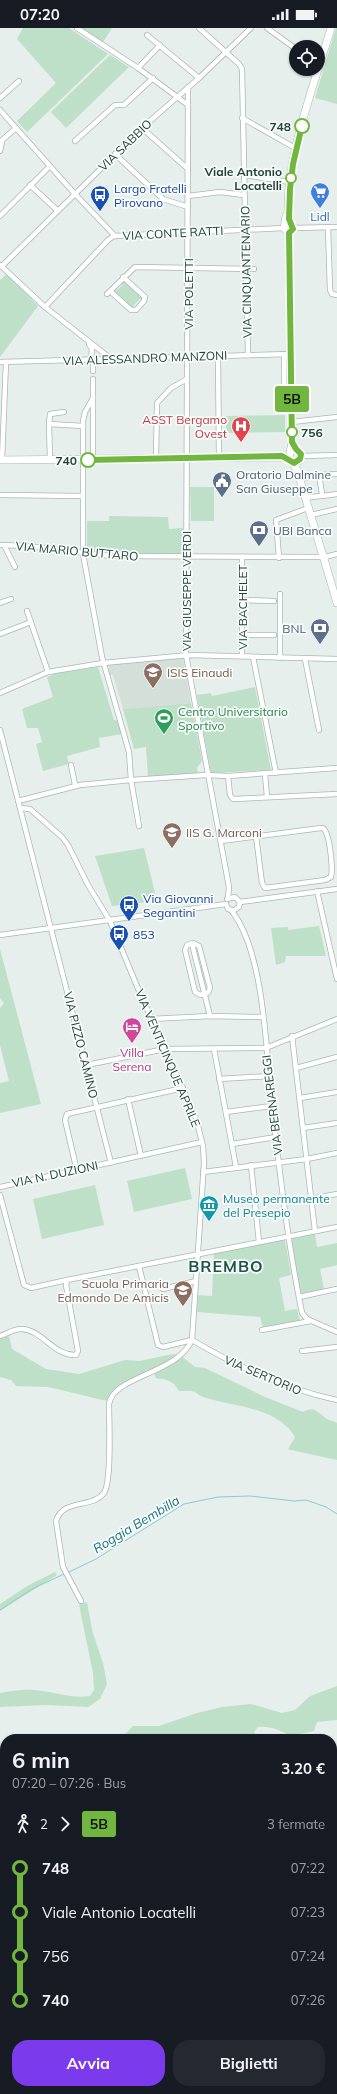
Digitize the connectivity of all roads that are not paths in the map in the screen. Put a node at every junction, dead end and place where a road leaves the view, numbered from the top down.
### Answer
1 (77, 28) edge
2 (199, 28) edge
3 (251, 28) edge
4 (267, 28) edge
5 (327, 28) edge
6 (331, 28) edge
7 (147, 35) dead end
8 (324, 40) edge
9 (325, 43) edge
10 (289, 44) edge
11 (160, 45) junction
12 (226, 53) junction
13 (138, 68) junction
14 (313, 76) edge
15 (314, 76) edge
16 (153, 78) junction
17 (199, 78) junction
18 (19, 81) dead end
19 (188, 87) junction
20 (177, 97) junction
21 (0, 98) edge
22 (188, 105) junction
23 (0, 110) edge
24 (242, 118) junction
25 (16, 128) junction
26 (142, 128) junction
27 (75, 141) dead end
28 (1, 142) edge
29 (295, 148) junction
30 (0, 151) edge
31 (115, 154) junction
32 (50, 166) junction
33 (188, 169) junction
34 (244, 175) junction
35 (289, 182) junction
36 (30, 185) junction
37 (74, 193) junction
38 (244, 195) junction
39 (188, 196) junction
40 (188, 207) junction
41 (57, 210) junction
42 (0, 216) edge
43 (328, 227) junction
44 (337, 227) edge
45 (289, 228) junction
46 (244, 230) junction
47 (188, 233) junction
48 (115, 236) junction
49 (1, 265) edge
50 (188, 268) junction
51 (245, 269) junction
52 (254, 269) dead end
53 (123, 277) junction
54 (337, 295) edge
55 (45, 307) junction
56 (85, 340) junction
57 (287, 354) junction
58 (218, 355) junction
59 (248, 355) junction
60 (187, 356) junction
61 (110, 358) junction
62 (92, 359) junction
63 (0, 362) edge
64 (6, 362) junction
65 (93, 371) dead end
66 (93, 379) dead end
67 (187, 379) junction
68 (284, 394) dead end
69 (93, 398) junction
70 (64, 412) dead end
71 (337, 417) edge
72 (292, 422) junction
73 (49, 424) junction
74 (83, 426) junction
75 (337, 455) edge
76 (219, 458) junction
77 (292, 458) junction
78 (156, 459) junction
79 (187, 459) junction
80 (1, 460) edge
81 (50, 460) junction
82 (82, 460) junction
83 (94, 460) junction
84 (337, 474) edge
85 (319, 475) junction
86 (300, 479) junction
87 (322, 494) junction
88 (337, 494) edge
89 (0, 496) edge
90 (83, 496) junction
91 (305, 498) junction
92 (337, 509) edge
93 (310, 511) junction
94 (2, 545) edge
95 (83, 554) junction
96 (337, 554) edge
97 (186, 557) junction
98 (242, 557) junction
99 (324, 557) junction
100 (279, 558) junction
101 (15, 567) dead end
102 (280, 594) dead end
103 (11, 599) dead end
104 (242, 600) junction
105 (274, 601) dead end
106 (0, 603) edge
107 (337, 603) edge
108 (27, 611) dead end
109 (31, 622) junction
110 (0, 634) edge
111 (242, 635) junction
112 (274, 636) dead end
113 (186, 655) junction
114 (242, 656) junction
115 (253, 657) junction
116 (280, 658) junction
117 (305, 659) junction
118 (337, 659) edge
119 (103, 663) junction
120 (48, 672) junction
121 (0, 693) edge
122 (0, 730) edge
123 (319, 730) dead end
124 (71, 765) dead end
125 (337, 768) edge
126 (276, 773) junction
127 (265, 774) junction
128 (208, 775) junction
129 (228, 776) junction
130 (131, 780) junction
131 (75, 785) junction
132 (337, 794) edge
133 (267, 797) junction
134 (18, 801) junction
135 (20, 808) junction
136 (138, 826) dead end
137 (256, 836) junction
138 (221, 841) junction
139 (229, 887) junction
140 (337, 889) edge
141 (318, 891) junction
142 (235, 897) junction
143 (228, 898) junction
144 (226, 904) junction
145 (239, 905) junction
146 (231, 910) junction
147 (110, 921) junction
148 (239, 922) junction
149 (51, 928) junction
150 (0, 935) edge
151 (335, 962) edge
152 (337, 979) edge
153 (205, 994) junction
154 (210, 1016) junction
155 (262, 1018) junction
156 (151, 1019) junction
157 (337, 1019) edge
158 (292, 1036) junction
159 (266, 1048) junction
160 (165, 1049) junction
161 (214, 1049) junction
162 (337, 1057) edge
163 (87, 1065) junction
164 (296, 1068) junction
165 (269, 1076) junction
166 (219, 1079) junction
167 (183, 1088) junction
168 (337, 1092) edge
169 (300, 1098) junction
170 (128, 1100) junction
171 (272, 1106) junction
172 (97, 1107) junction
173 (226, 1112) junction
174 (337, 1123) edge
175 (303, 1128) junction
176 (276, 1137) junction
177 (202, 1142) junction
178 (232, 1144) junction
179 (337, 1154) edge
180 (141, 1156) junction
181 (307, 1159) junction
182 (111, 1162) junction
183 (279, 1162) junction
184 (251, 1165) junction
185 (236, 1167) junction
186 (77, 1171) junction
187 (203, 1172) junction
188 (0, 1187) edge
189 (337, 1194) edge
190 (0, 1195) edge
191 (311, 1199) junction
192 (337, 1227) edge
193 (315, 1231) junction
194 (288, 1236) junction
195 (259, 1242) junction
196 (197, 1254) junction
197 (139, 1266) junction
198 (66, 1281) junction
199 (196, 1281) junction
200 (163, 1289) dead end
201 (337, 1289) edge
202 (299, 1297) junction
203 (311, 1321) junction
204 (262, 1330) dead end
205 (337, 1332) edge
206 (0, 1336) edge
207 (192, 1340) junction
208 (337, 1347) edge
209 (302, 1351) dead end
210 (337, 1400) edge
211 (81, 1601) dead end

1 - 13 street
2 - 12 street, VIA CINQUANTENARIO
3 - 12 street, VIA SABBIO
4 - 10 street
5 - 8 street
6 - 9 street
7 - 11 street
11 - 13 street
11 - 17 street
12 - 17 street, VIA SABBIO
12 - 24 street, VIA CINQUANTENARIO
13 - 16 street
14 - 29 street
15 - 29 street
16 - 20 street
16 - 27 street
17 - 19 street, VIA SABBIO
18 - 21 street
19 - 20 street, VIA SABBIO
19 - 22 street, VIA POLETTI
20 - 22 street
20 - 26 street, VIA SABBIO
22 - 33 street, VIA POLETTI
23 - 25 street
24 - 29 street
24 - 34 street, VIA CINQUANTENARIO
25 - 28 street
25 - 32 street
26 - 31 street, VIA SABBIO
26 - 33 street
28 - 30 street
29 - 35 street
31 - 37 street, VIA SABBIO
31 - 40 street
32 - 36 street
32 - 37 street
33 - 39 street, VIA POLETTI
34 - 35 street
34 - 38 street, VIA CINQUANTENARIO
35 - 45 street
36 - 41 street
36 - 42 street
37 - 41 street, VIA SABBIO
37 - 48 street
38 - 39 street
38 - 46 street, VIA CINQUANTENARIO
39 - 40 street, VIA POLETTI
40 - 47 street, VIA POLETTI
41 - 49 street, VIA SABBIO
43 - 44 street, VIA CONTE RATTI
43 - 45 street, VIA CONTE RATTI
43 - 54 street
45 - 46 street, VIA CONTE RATTI
45 - 57 street
46 - 47 street, VIA CONTE RATTI
46 - 51 street, VIA CINQUANTENARIO
47 - 48 street, VIA CONTE RATTI
47 - 50 street, VIA POLETTI
48 - 55 street, VIA CONTE RATTI
49 - 55 street
50 - 51 street
50 - 53 street
50 - 60 street, VIA POLETTI
51 - 52 street
51 - 59 street, VIA CINQUANTENARIO
53 - 53 street
55 - 56 street
56 - 61 street
56 - 62 street
57 - 59 street, VIA ALESSANDRO MANZONI
57 - 68 street
57 - 72 street
58 - 59 street, VIA ALESSANDRO MANZONI
58 - 60 street, VIA ALESSANDRO MANZONI
58 - 76 street
60 - 61 street, VIA ALESSANDRO MANZONI
60 - 67 street, VIA POLETTI
61 - 62 street, VIA ALESSANDRO MANZONI
62 - 64 street, VIA ALESSANDRO MANZONI
62 - 65 street
63 - 64 street, VIA ALESSANDRO MANZONI
64 - 80 street
66 - 69 street
67 - 78 street
67 - 79 street, VIA GIUSEPPE VERDI
69 - 74 street
69 - 83 street
70 - 73 street
71 - 72 street
72 - 77 street
73 - 74 street
73 - 81 street
74 - 82 street
75 - 77 street
76 - 77 street
76 - 79 street
77 - 86 street
78 - 79 street
78 - 83 street
79 - 97 street, VIA GIUSEPPE VERDI
80 - 81 street
81 - 82 street
82 - 83 street
82 - 90 street
84 - 85 street
85 - 86 street
85 - 87 street
86 - 91 street
87 - 88 street
87 - 91 street
89 - 90 street
90 - 95 street
91 - 93 street
92 - 93 street
93 - 99 street
93 - 100 street
94 - 95 street, VIA MARIO BUTTARO
94 - 101 street
95 - 97 street, VIA MARIO BUTTARO
95 - 119 street
96 - 99 street, VIA MARIO BUTTARO
97 - 98 street, VIA MARIO BUTTARO
97 - 113 street, VIA GIUSEPPE VERDI
98 - 100 street, VIA MARIO BUTTARO
98 - 104 street, VIA BACHELET
99 - 100 street, VIA MARIO BUTTARO
99 - 107 street
102 - 116 street
103 - 106 street
104 - 105 street
104 - 111 street, VIA BACHELET
108 - 109 street
109 - 110 street
109 - 120 street
111 - 112 street
111 - 114 street, VIA BACHELET
113 - 114 street
113 - 119 street
113 - 128 street, VIA GIUSEPPE VERDI
114 - 115 street
115 - 116 street
115 - 126 street
116 - 117 street
117 - 118 street
117 - 123 street
119 - 120 street
119 - 130 street
120 - 121 street
122 - 134 street
124 - 131 street
125 - 126 street
126 - 127 street
127 - 129 street
127 - 133 street
128 - 129 street
128 - 130 street
128 - 138 street, VIA GIUSEPPE VERDI
129 - 133 street
130 - 131 street
130 - 136 street
131 - 134 street
132 - 133 street
134 - 135 street
135 - 147 street, VIA VENTICINQUE APRILE
135 - 149 street, VIA PIZZO CAMINO
137 - 137 street
137 - 138 street
138 - 139 street, VIA GIUSEPPE VERDI
139 - 142 street, VIA GIUSEPPE VERDI
139 - 143 street, VIA GIUSEPPE VERDI
140 - 141 street
141 - 145 street
141 - 151 street
142 - 143 street
142 - 145 street, VIA GIUSEPPE VERDI
143 - 144 street, VIA GIUSEPPE VERDI
144 - 146 street
144 - 147 street
145 - 146 street
145 - 148 street
146 - 148 street
147 - 149 street
147 - 156 street, VIA VENTICINQUE APRILE
148 - 155 street
149 - 150 street
149 - 163 street, VIA PIZZO CAMINO
151 - 152 street
153 - 153 street
153 - 154 street
154 - 155 street
154 - 156 street
155 - 159 street
156 - 160 street, VIA VENTICINQUE APRILE
157 - 158 street
158 - 159 street
158 - 164 street
159 - 161 street
159 - 165 street, VIA BERNAREGGI
160 - 161 street
160 - 163 street
160 - 167 street, VIA VENTICINQUE APRILE
161 - 166 street
162 - 164 street
163 - 172 street, VIA PIZZO CAMINO
164 - 169 street
165 - 166 street
165 - 171 street, VIA BERNAREGGI
166 - 173 street
167 - 170 street
167 - 177 street, VIA VENTICINQUE APRILE
168 - 169 street
169 - 175 street
170 - 172 street
170 - 180 street
171 - 173 street
171 - 176 street, VIA BERNAREGGI
172 - 182 street, VIA PIZZO CAMINO
172 - 186 street
173 - 178 street
174 - 175 street
175 - 181 street
176 - 178 street
176 - 183 street, VIA BERNAREGGI
177 - 180 street, VIA N. DUZIONI
177 - 187 street, VIA VENTICINQUE APRILE
178 - 185 street
179 - 181 street
180 - 182 street, VIA N. DUZIONI
181 - 183 street
181 - 191 street
182 - 186 street, VIA N. DUZIONI
183 - 184 street
183 - 194 street, VIA BERNAREGGI
184 - 185 street
184 - 195 street
185 - 187 street
186 - 188 street, VIA N. DUZIONI
187 - 196 street, VIA VENTICINQUE APRILE
189 - 191 street
190 - 198 street
191 - 193 street
192 - 193 street
193 - 194 street
194 - 195 street
194 - 202 street, VIA BERNAREGGI
195 - 196 street
196 - 197 street
196 - 199 street, VIA VENTICINQUE APRILE
197 - 198 street
197 - 207 street
198 - 206 street
199 - 200 street
199 - 207 street, VIA VENTICINQUE APRILE
201 - 202 street
202 - 203 street, VIA BERNAREGGI
203 - 204 street
203 - 205 street
207 - 210 street, VIA SERTORIO
207 - 211 street
208 - 209 street

